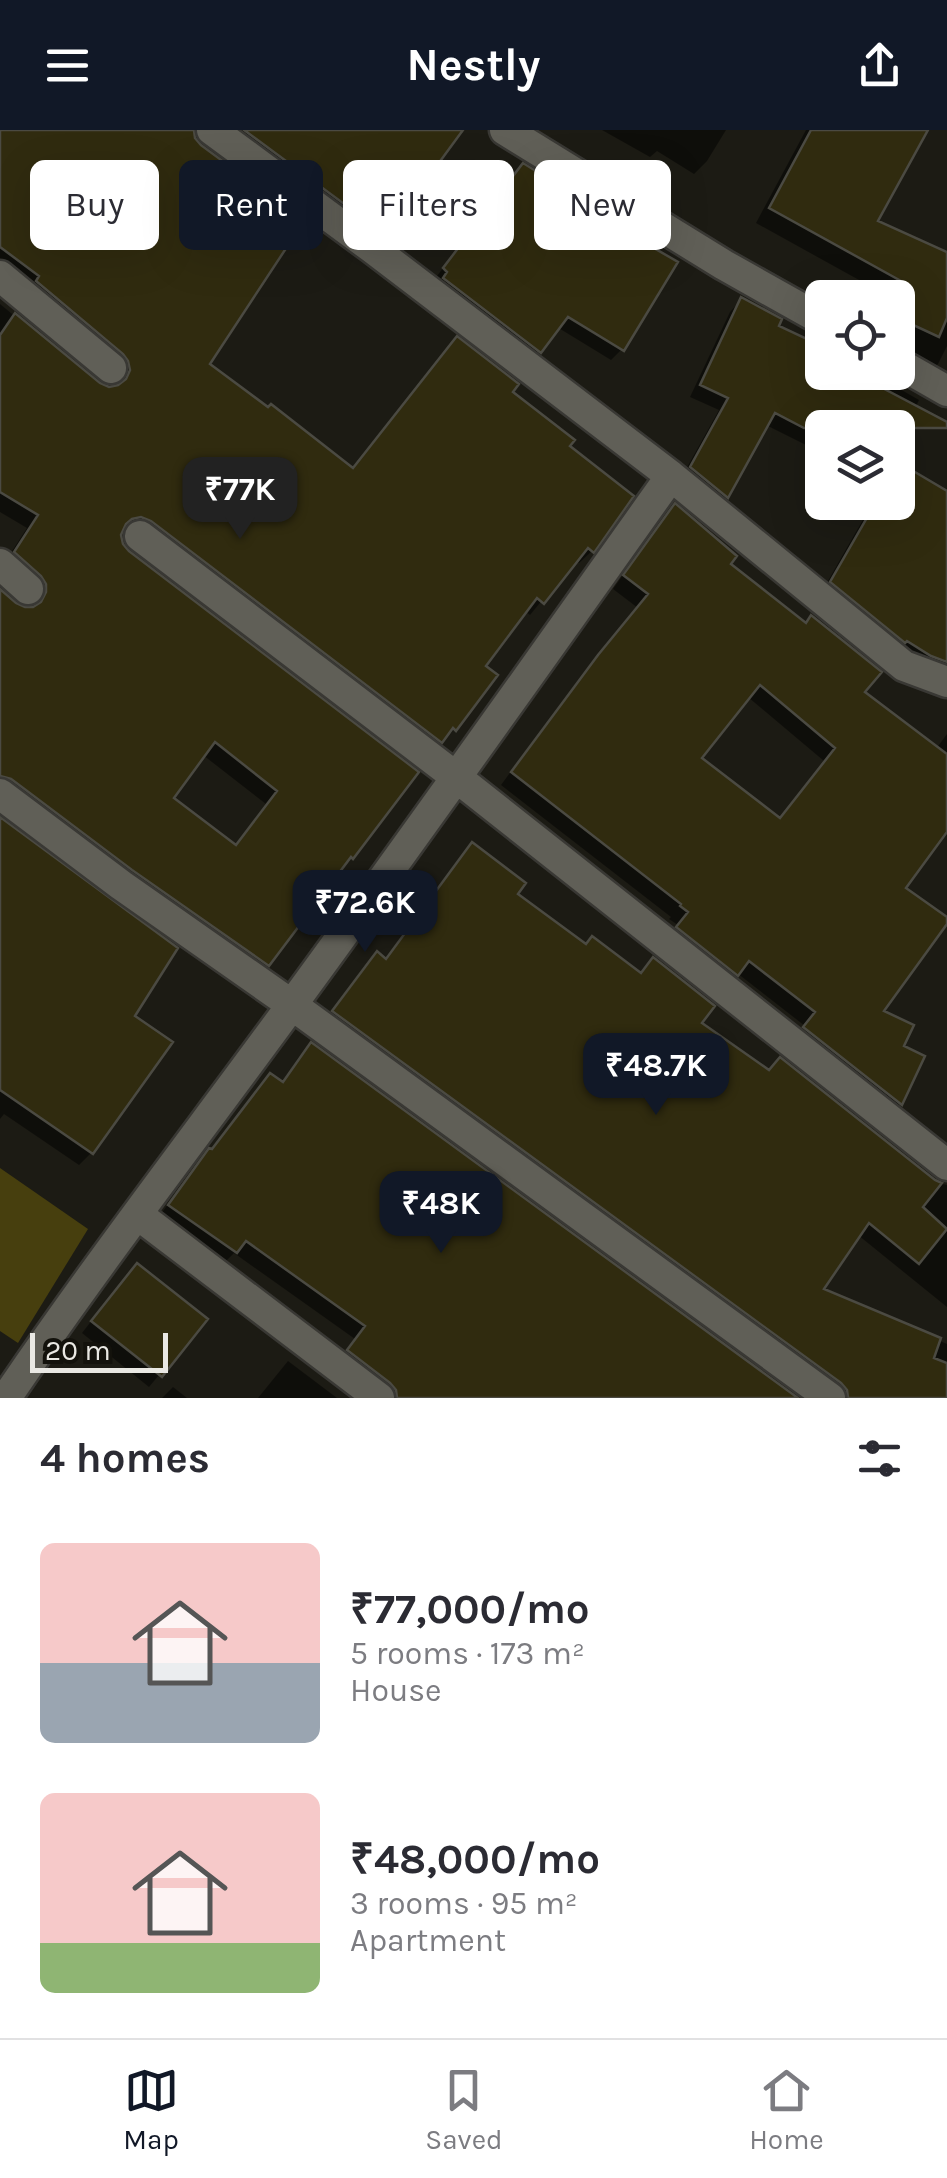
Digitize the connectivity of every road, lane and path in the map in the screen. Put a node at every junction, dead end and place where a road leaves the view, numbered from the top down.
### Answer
1 (212, 130) edge
2 (504, 130) edge
3 (0, 276) edge
4 (805, 310) edge
5 (111, 368) dead end
6 (915, 373) edge
7 (947, 391) edge
8 (671, 476) junction
9 (140, 536) dead end
10 (0, 564) edge
11 (28, 588) dead end
12 (947, 682) edge
13 (456, 777) junction
14 (0, 794) edge
15 (292, 1005) junction
16 (947, 1165) edge
17 (137, 1214) junction
18 (13, 1388) edge
19 (379, 1398) edge
20 (830, 1398) edge

1 - 8 street
2 - 4 street
3 - 5 street
6 - 7 street
8 - 12 street
8 - 13 street
9 - 13 street
10 - 11 street
13 - 15 street
13 - 16 street
14 - 15 street
15 - 17 street
15 - 20 street
17 - 18 street
17 - 19 street

